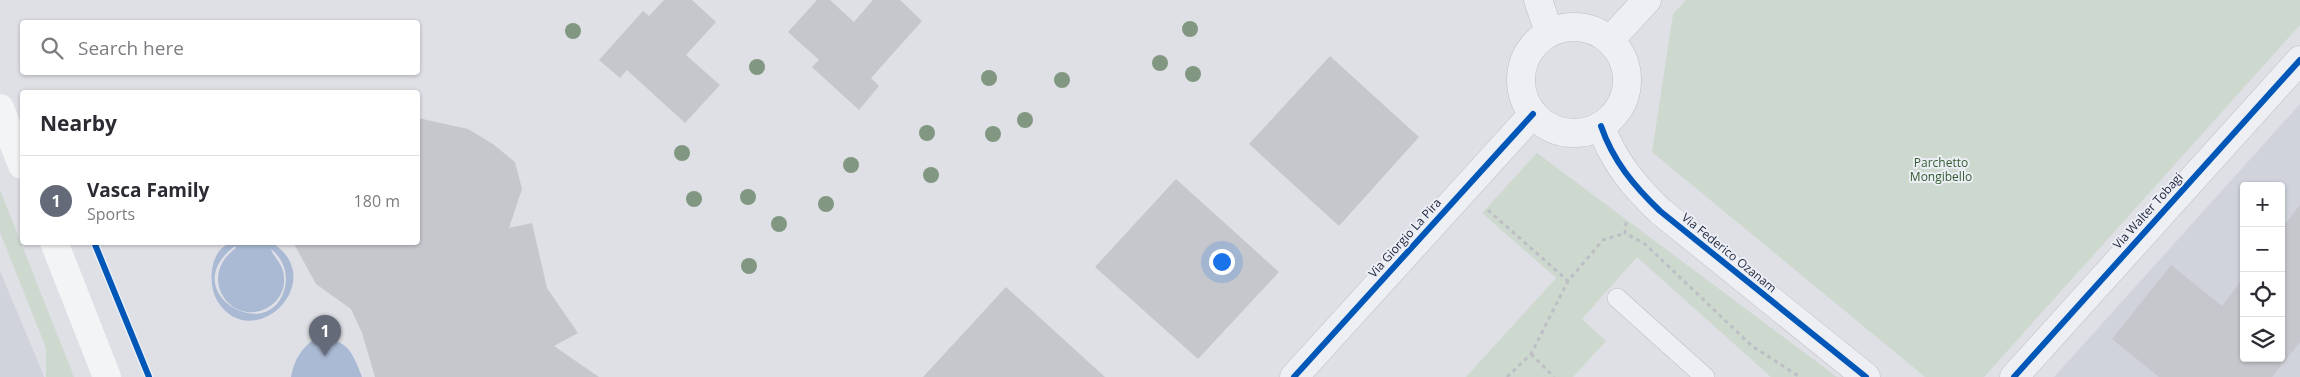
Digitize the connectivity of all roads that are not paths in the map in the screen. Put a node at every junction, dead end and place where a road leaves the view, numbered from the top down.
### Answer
1 (1538, 0) edge
2 (1646, 0) edge
3 (1549, 32) junction
4 (1610, 40) junction
5 (2300, 60) edge
6 (0, 108) edge
7 (1533, 114) junction
8 (1601, 126) junction
9 (20, 160) edge
10 (55, 245) edge
11 (1617, 298) dead end
12 (107, 377) edge
13 (1294, 377) edge
14 (1705, 377) edge
15 (1866, 377) edge
16 (2014, 377) edge

1 - 3 street
2 - 4 street
3 - 4 street
3 - 7 street
4 - 8 street
5 - 16 street, Via Walter Tobagi
6 - 9 main road
7 - 8 street
7 - 13 street, Via Giorgio La Pira
8 - 15 street, Via Federico Ozanam
10 - 12 main road
11 - 14 lane

